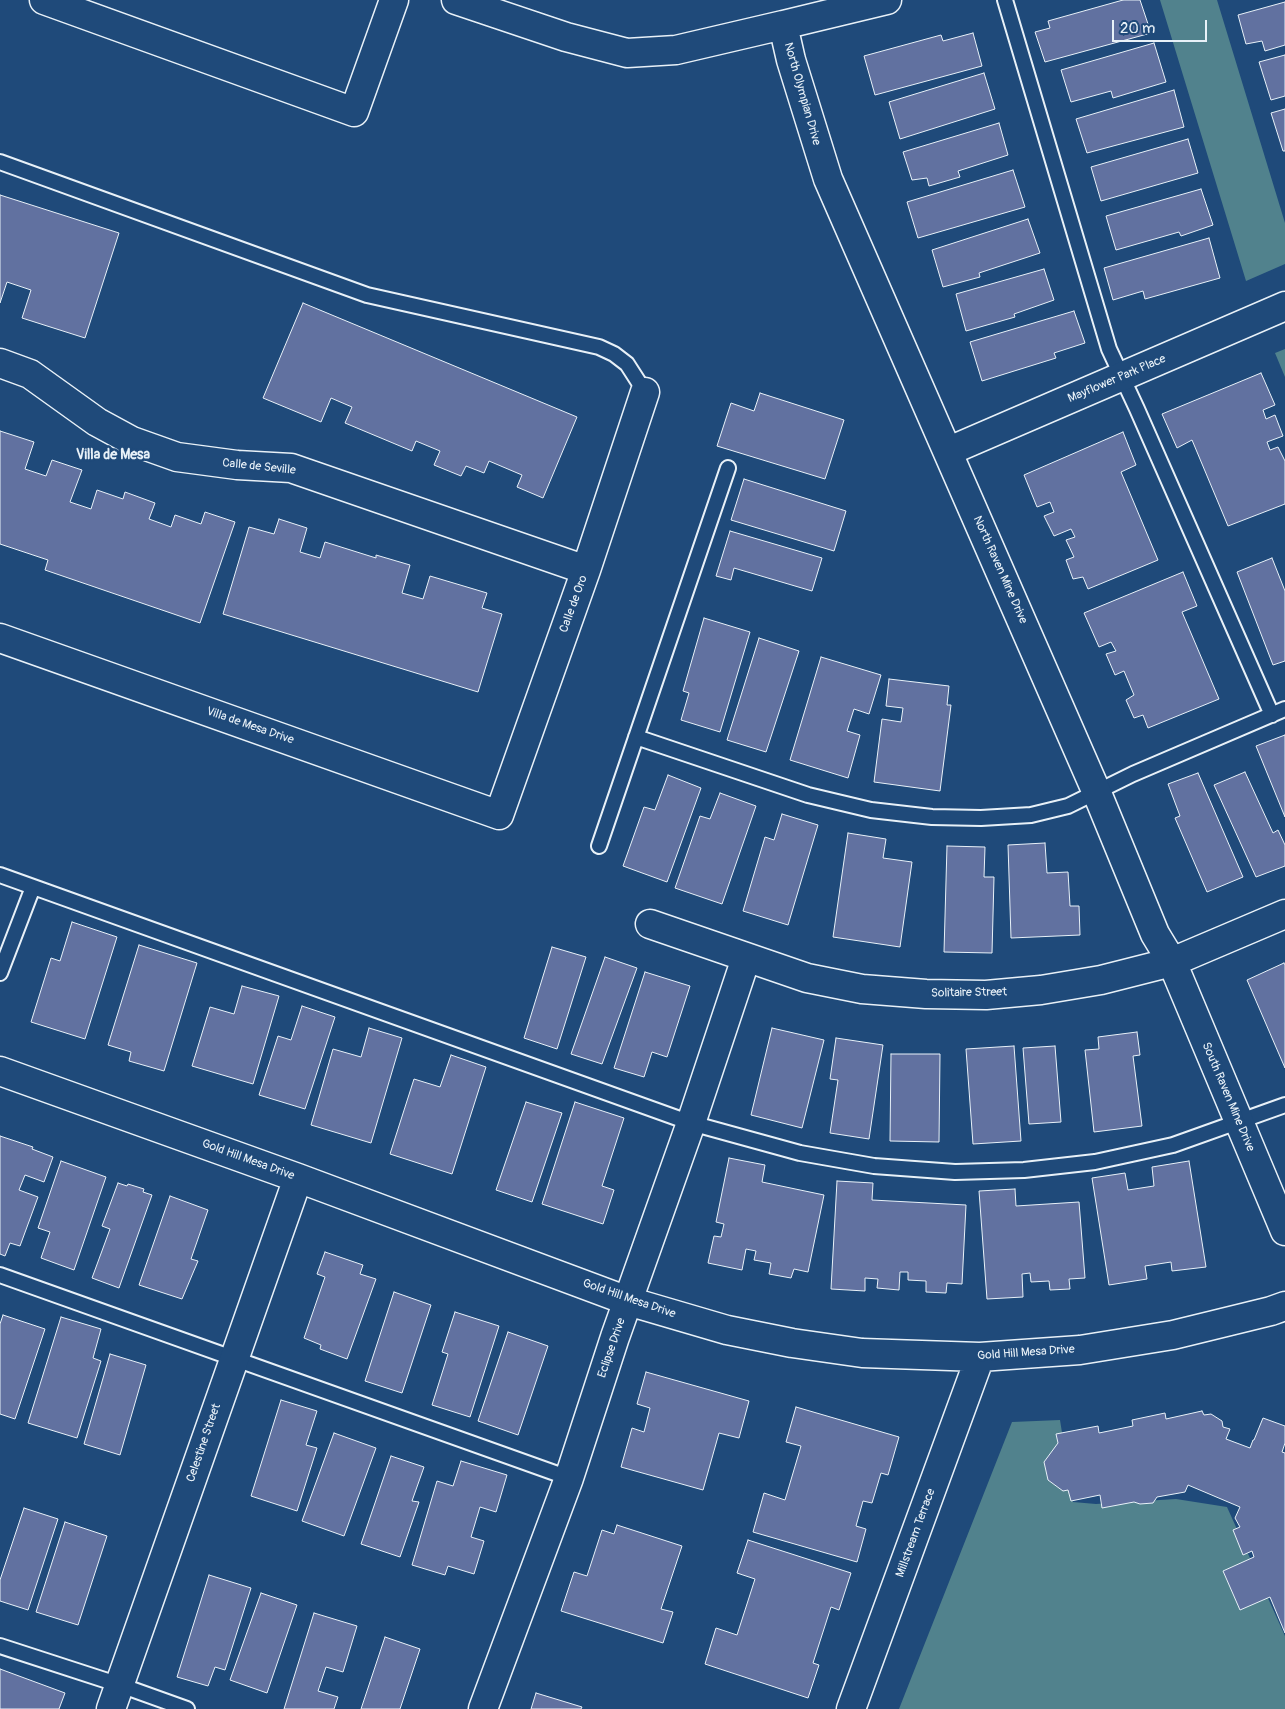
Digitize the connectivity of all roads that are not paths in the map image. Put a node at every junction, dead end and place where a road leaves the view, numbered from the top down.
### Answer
1 (44, 0) edge
2 (394, 0) edge
3 (456, 0) edge
4 (886, 0) edge
5 (1005, 0) edge
6 (783, 25) junction
7 (0, 162) edge
8 (828, 179) joint
9 (1285, 306) edge
10 (0, 363) edge
11 (1121, 378) junction
12 (646, 392) joint
13 (948, 452) junction
14 (728, 468) dead end
15 (586, 570) junction
16 (0, 638) edge
17 (1278, 712) edge
18 (636, 737) junction
19 (1097, 793) junction
20 (499, 815) joint
21 (599, 846) dead end
22 (0, 875) edge
23 (33, 887) junction
24 (1285, 914) edge
25 (650, 924) dead end
26 (746, 958) junction
27 (1172, 962) junction
28 (0, 973) edge
29 (0, 1071) edge
30 (1285, 1105) edge
31 (691, 1123) junction
32 (1239, 1123) junction
33 (298, 1178) junction
34 (1285, 1231) edge
35 (0, 1275) edge
36 (628, 1301) junction
37 (1285, 1306) edge
38 (234, 1358) junction
39 (980, 1358) junction
40 (569, 1478) junction
41 (0, 1646) edge
42 (115, 1697) edge
43 (187, 1709) edge
44 (483, 1709) edge
45 (851, 1709) edge

1 - 2 street
3 - 6 street
4 - 6 street, North Olympian Drive
5 - 11 lane
6 - 8 street, North Olympian Drive
7 - 12 lane
8 - 13 street, North Raven Mine Drive
9 - 11 street, Mayflower Park Place
10 - 15 street, Calle de Seville
11 - 13 street, Mayflower Park Place
11 - 17 lane
12 - 15 street, Calle de Oro
13 - 19 street, North Raven Mine Drive
14 - 18 lane
15 - 20 street, Calle de Oro
16 - 20 street, Villa de Mesa Drive
17 - 19 lane
18 - 19 lane
18 - 21 lane
19 - 27 street, North Raven Mine Drive
22 - 23 lane
23 - 28 lane
23 - 31 lane
24 - 27 street, Solitaire Street
25 - 26 street, Solitaire Street
26 - 27 street, Solitaire Street
26 - 31 street, Eclipse Drive
27 - 32 street, South Raven Mine Drive
29 - 33 street, Gold Hill Mesa Drive
30 - 32 lane
31 - 32 lane
31 - 36 street, Eclipse Drive
32 - 34 street, South Raven Mine Drive
33 - 36 street, Gold Hill Mesa Drive
33 - 38 street, Celestine Street
35 - 38 lane
36 - 39 street, Gold Hill Mesa Drive
36 - 40 street, Eclipse Drive
37 - 39 street, Gold Hill Mesa Drive
38 - 40 lane
38 - 42 street, Celestine Street
39 - 45 street, Millstream Terrace
40 - 44 street, Eclipse Drive
41 - 42 lane
42 - 43 lane

